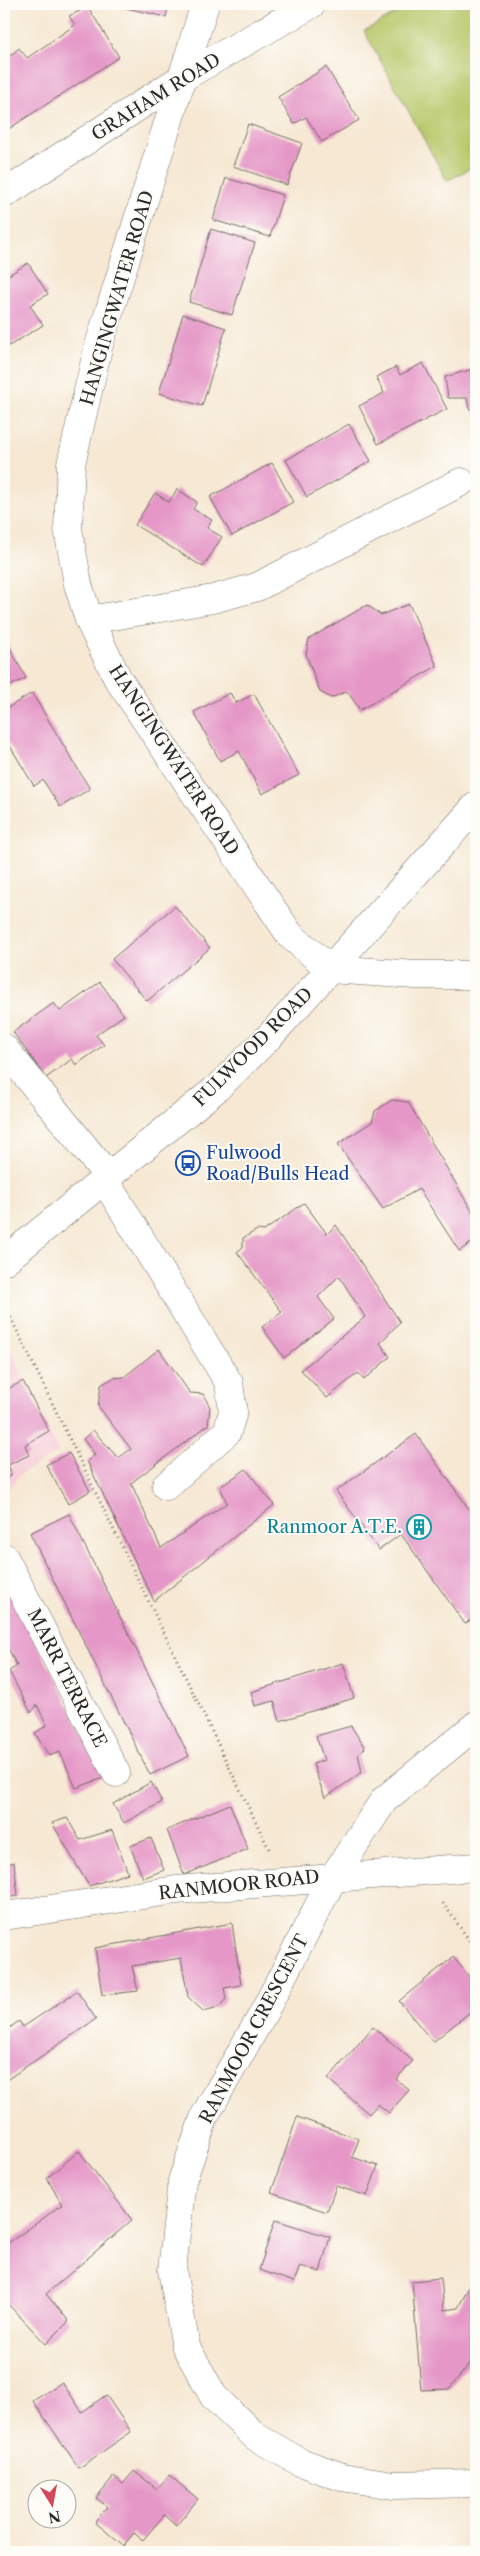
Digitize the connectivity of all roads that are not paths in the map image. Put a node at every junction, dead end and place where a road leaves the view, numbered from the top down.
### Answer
1 (205, 4) edge
2 (312, 4) edge
3 (185, 76) junction
4 (4, 194) edge
5 (461, 482) dead end
6 (89, 620) junction
7 (476, 806) edge
8 (330, 969) junction
9 (476, 975) edge
10 (4, 1048) edge
11 (106, 1178) junction
12 (4, 1261) edge
13 (166, 1486) dead end
14 (4, 1557) edge
15 (476, 1725) edge
16 (116, 1773) dead end
17 (476, 1867) edge
18 (334, 1876) junction
19 (4, 1916) edge
20 (476, 2483) edge

1 - 3 street, HANGINGWATER ROAD
2 - 3 street, GRAHAM ROAD
3 - 4 street, GRAHAM ROAD
3 - 6 street, HANGINGWATER ROAD
5 - 6 street
6 - 8 street, HANGINGWATER ROAD
7 - 8 street, FULWOOD ROAD
8 - 9 street
8 - 11 street, FULWOOD ROAD
10 - 11 street
11 - 12 street, FULWOOD ROAD
11 - 13 street
14 - 16 street, MARR TERRACE
15 - 18 street, RANMOOR CRESCENT
17 - 18 street, RANMOOR ROAD
18 - 19 street, RANMOOR ROAD
18 - 20 street, RANMOOR CRESCENT

